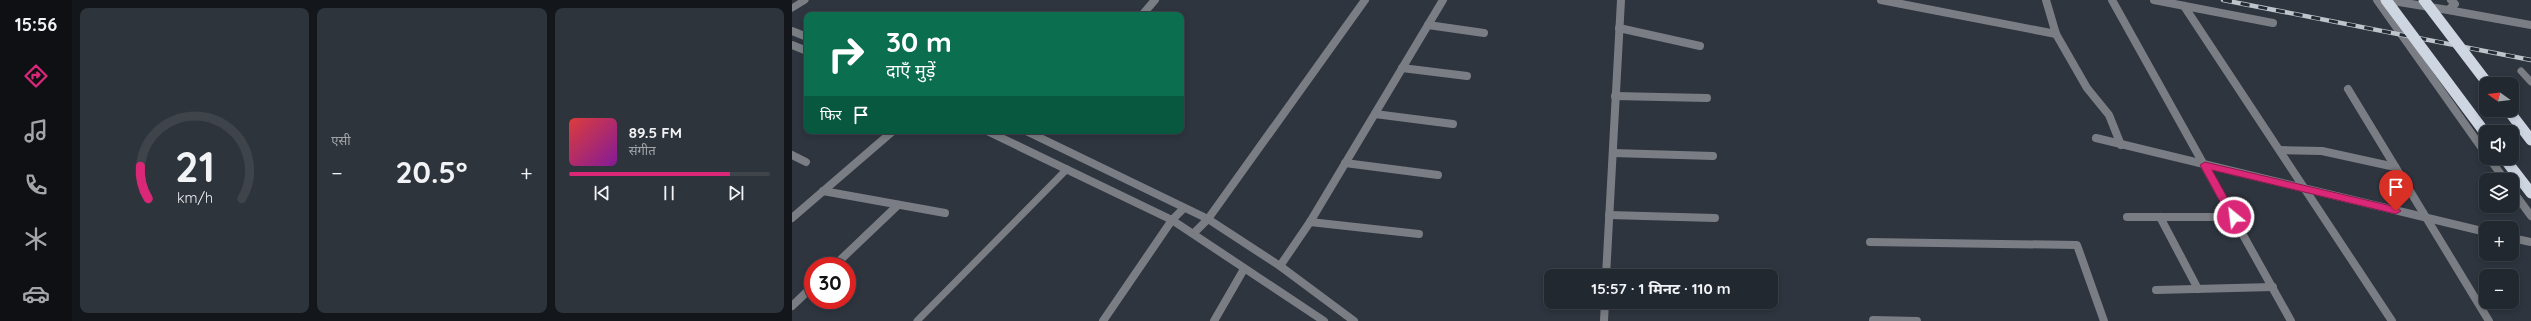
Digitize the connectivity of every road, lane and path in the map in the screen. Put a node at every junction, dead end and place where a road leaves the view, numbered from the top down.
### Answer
1 (806, 0) edge
2 (1155, 0) edge
3 (1365, 0) edge
4 (1443, 0) edge
5 (1620, 0) edge
6 (1881, 0) edge
7 (2046, 0) edge
8 (2112, 0) edge
9 (2154, 0) edge
10 (2377, 0) edge
11 (2386, 0) edge
12 (2424, 0) edge
13 (2451, 0) edge
14 (1906, 2) edge
15 (2184, 6) junction
16 (792, 8) edge
17 (2448, 10) junction
18 (1145, 12) edge
19 (2273, 23) dead end
20 (1428, 25) junction
21 (2531, 25) edge
22 (1619, 28) junction
23 (793, 32) edge
24 (1484, 33) dead end
25 (2056, 34) junction
26 (804, 36) edge
27 (792, 45) edge
28 (1700, 46) dead end
29 (804, 50) edge
30 (1402, 68) junction
31 (2521, 71) dead end
32 (1467, 76) dead end
33 (2483, 77) edge
34 (2531, 82) edge
35 (2348, 89) dead end
36 (1616, 96) junction
37 (1707, 98) dead end
38 (1375, 114) junction
39 (2513, 117) edge
40 (1453, 124) dead end
41 (2479, 125) edge
42 (890, 134) edge
43 (993, 134) edge
44 (1038, 134) edge
45 (2096, 138) dead end
46 (2531, 140) edge
47 (2479, 144) edge
48 (2121, 145) junction
49 (2280, 150) junction
50 (1613, 153) junction
51 (792, 155) edge
52 (1714, 156) dead end
53 (806, 162) dead end
54 (1345, 163) junction
55 (2205, 165) junction
56 (2509, 165) edge
57 (2395, 167) junction
58 (1067, 169) junction
59 (1438, 175) dead end
60 (2305, 189) junction
61 (824, 191) junction
62 (2531, 194) edge
63 (2519, 200) edge
64 (898, 205) junction
65 (1184, 208) junction
66 (945, 213) dead end
67 (1609, 215) junction
68 (2531, 216) edge
69 (2127, 217) dead end
70 (2160, 217) junction
71 (2234, 217) junction
72 (792, 218) edge
73 (1715, 218) dead end
74 (2426, 218) junction
75 (1208, 219) junction
76 (1172, 220) junction
77 (1310, 222) junction
78 (2479, 230) edge
79 (1194, 233) junction
80 (1419, 234) dead end
81 (2519, 239) edge
82 (1870, 242) dead end
83 (2531, 242) edge
84 (843, 257) edge
85 (1280, 266) junction
86 (1244, 269) junction
87 (1606, 269) edge
88 (2273, 287) junction
89 (2198, 289) junction
90 (2156, 290) dead end
91 (804, 295) edge
92 (792, 306) edge
93 (1605, 309) edge
94 (1873, 320) edge
95 (917, 321) edge
96 (1103, 321) edge
97 (1214, 321) edge
98 (1324, 321) edge
99 (1354, 321) edge
100 (1604, 321) edge
101 (1917, 321) edge
102 (2104, 321) edge
103 (2291, 321) edge
104 (2392, 321) edge
105 (2489, 321) edge

1 - 16 lane
2 - 18 street
3 - 75 street
4 - 20 street
5 - 22 street
6 - 14 street
7 - 25 street
8 - 55 street
9 - 15 street
10 - 47 street
11 - 17 street
11 - 41 highway, bridge
12 - 33 highway, bridge
13 - 17 street
14 - 25 street
15 - 19 street
15 - 49 street
17 - 21 street
20 - 24 street
20 - 30 street
22 - 28 street
22 - 36 street
23 - 26 street
25 - 48 street
27 - 29 street
30 - 32 street
30 - 38 street
31 - 34 lane
35 - 57 street
36 - 37 street
36 - 50 street
38 - 40 street
38 - 54 street
39 - 46 highway
42 - 61 street
43 - 58 street
44 - 65 street
45 - 48 street
48 - 55 street
49 - 57 street
49 - 60 street
50 - 52 street
50 - 67 street
51 - 53 street
54 - 59 street
54 - 77 street
55 - 60 street
55 - 71 street
56 - 62 highway
57 - 74 street
58 - 76 street
58 - 95 lane
60 - 74 street
60 - 104 street
61 - 64 street
61 - 72 street
63 - 68 street
64 - 66 street
64 - 84 street
65 - 75 street
65 - 76 street
67 - 73 street
67 - 87 street
69 - 70 street
70 - 71 street
70 - 89 street
71 - 88 street
74 - 78 street
74 - 105 street
75 - 79 street
75 - 85 street
76 - 79 street
76 - 96 street
77 - 80 street
77 - 85 street
79 - 86 street
81 - 83 street
82 - 102 street
85 - 99 street
86 - 97 street
86 - 98 street
88 - 89 street
88 - 103 street
89 - 90 street
91 - 92 street
93 - 100 street
94 - 101 street

